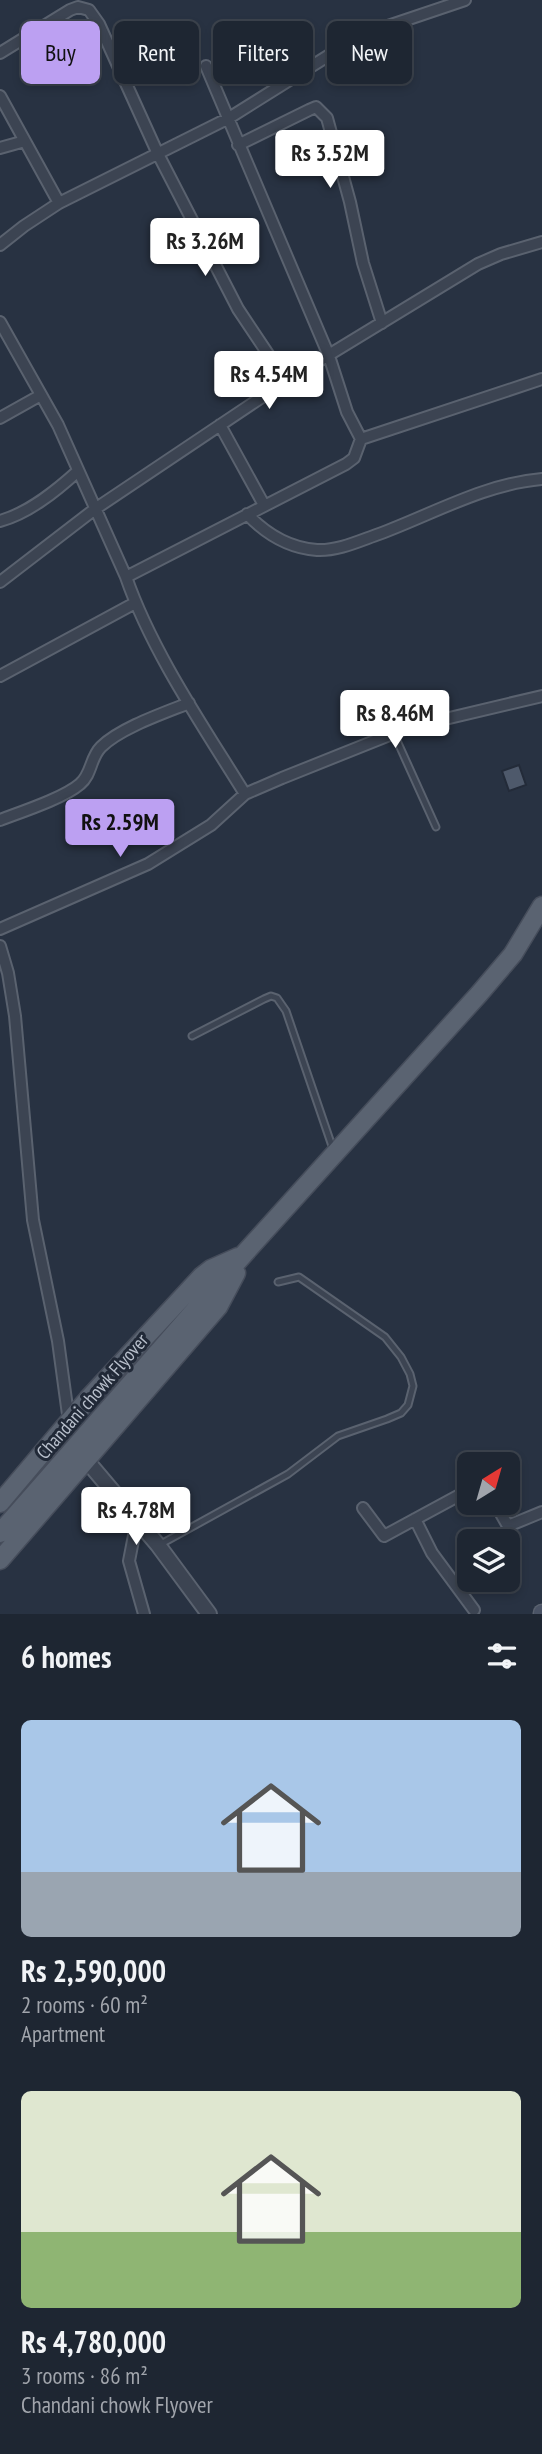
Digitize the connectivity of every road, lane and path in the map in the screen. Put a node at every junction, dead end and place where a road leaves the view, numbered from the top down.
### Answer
1 (465, 0) edge
2 (76, 4) edge
3 (0, 52) edge
4 (206, 66) dead end
5 (0, 96) edge
6 (229, 118) junction
7 (25, 141) junction
8 (238, 145) junction
9 (0, 148) edge
10 (159, 154) junction
11 (59, 204) junction
12 (542, 242) edge
13 (0, 245) edge
14 (0, 322) edge
15 (382, 323) junction
16 (329, 356) junction
17 (542, 379) edge
18 (286, 381) junction
19 (41, 395) junction
20 (0, 418) edge
21 (220, 425) junction
22 (361, 439) junction
23 (78, 471) junction
24 (542, 479) edge
25 (264, 505) junction
26 (95, 509) junction
27 (247, 514) junction
28 (0, 520) edge
29 (126, 577) junction
30 (0, 582) edge
31 (135, 603) junction
32 (0, 676) edge
33 (542, 696) edge
34 (189, 703) junction
35 (394, 733) junction
36 (245, 794) junction
37 (0, 820) edge
38 (436, 827) dead end
39 (542, 906) edge
40 (0, 929) edge
41 (542, 933) edge
42 (0, 946) edge
43 (513, 954) junction
44 (4, 975) edge
45 (192, 1036) dead end
46 (335, 1154) junction
47 (244, 1254) junction
48 (278, 1282) dead end
49 (69, 1422) junction
50 (88, 1461) junction
51 (457, 1496) edge
52 (0, 1503) edge
53 (363, 1508) dead end
54 (542, 1513) edge
55 (502, 1516) edge
56 (415, 1519) junction
57 (137, 1520) junction
58 (0, 1533) edge
59 (158, 1545) junction
60 (0, 1560) edge
61 (474, 1610) dead end
62 (144, 1614) edge
63 (209, 1614) edge

1 - 6 street
2 - 3 street
2 - 10 street
4 - 6 street
5 - 7 street
6 - 8 street
6 - 10 street
7 - 9 street
7 - 11 street
8 - 15 street
8 - 16 street
10 - 11 street
10 - 18 street
11 - 13 street
12 - 15 street
14 - 19 street
15 - 16 street
16 - 18 street
16 - 22 street
17 - 22 street
18 - 21 street
19 - 20 street
19 - 23 street
21 - 25 street
21 - 26 street
22 - 25 street
23 - 26 street
23 - 28 street
24 - 27 street
25 - 27 street
26 - 29 street
26 - 30 street
27 - 29 street
29 - 31 street
31 - 32 street
31 - 34 street
33 - 35 street
34 - 36 street
34 - 37 street
35 - 36 street
35 - 38 lane
36 - 40 street
39 - 43 main road
41 - 43 main road
42 - 44 street
43 - 46 main road, Chandani chowk Flyover
44 - 49 street
45 - 46 lane
46 - 47 main road, Chandani chowk Flyover
47 - 49 main road
47 - 50 main road
47 - 58 main road, Chandani chowk Flyover
48 - 59 lane
49 - 52 main road
50 - 57 street
50 - 60 main road
51 - 56 street
53 - 56 street
54 - 55 street
56 - 61 street
57 - 59 street
57 - 62 street
59 - 63 street

